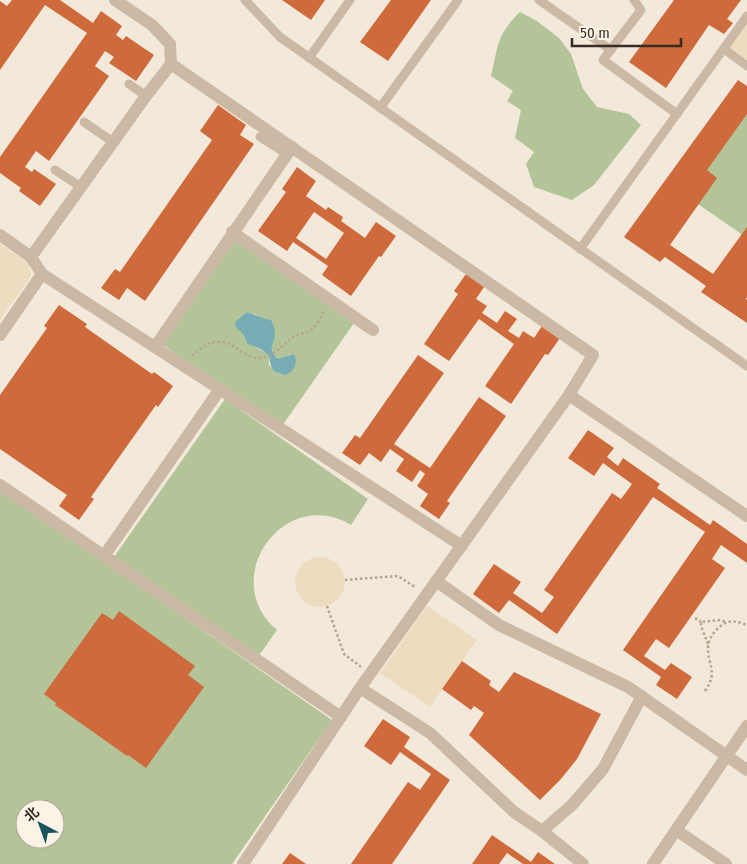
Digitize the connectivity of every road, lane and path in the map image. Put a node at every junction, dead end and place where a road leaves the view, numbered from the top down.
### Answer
1 (115, 0) edge
2 (245, 0) edge
3 (350, 0) edge
4 (458, 0) edge
5 (538, 0) edge
6 (634, 0) edge
7 (747, 16) edge
8 (724, 49) junction
9 (611, 50) junction
10 (309, 58) junction
11 (172, 64) junction
12 (747, 66) edge
13 (128, 84) dead end
14 (146, 96) junction
15 (380, 108) junction
16 (677, 114) junction
17 (84, 122) dead end
18 (260, 137) dead end
19 (113, 142) junction
20 (289, 151) junction
21 (55, 170) dead end
22 (81, 187) junction
23 (232, 232) junction
24 (0, 236) edge
25 (580, 249) junction
26 (31, 257) junction
27 (42, 274) junction
28 (327, 298) junction
29 (373, 330) dead end
30 (0, 335) edge
31 (155, 347) junction
32 (183, 365) junction
33 (747, 366) edge
34 (220, 389) junction
35 (569, 395) junction
36 (0, 485) edge
37 (747, 516) edge
38 (462, 546) junction
39 (104, 556) junction
40 (345, 580) dead end
41 (436, 581) junction
42 (426, 595) junction
43 (327, 606) dead end
44 (695, 618) dead end
45 (701, 622) junction
46 (727, 622) junction
47 (747, 624) edge
48 (708, 645) junction
49 (370, 673) junction
50 (360, 688) junction
51 (705, 691) dead end
52 (642, 696) junction
53 (341, 717) junction
54 (747, 726) edge
55 (727, 756) junction
56 (747, 770) edge
57 (676, 830) junction
58 (542, 831) junction
59 (243, 864) edge
60 (583, 864) edge
61 (652, 864) edge
62 (726, 864) edge

1 - 11 street
2 - 10 lane
3 - 10 lane
4 - 15 lane
5 - 9 lane
6 - 9 lane
7 - 8 lane
8 - 12 lane
8 - 16 lane
9 - 16 lane
10 - 15 lane
11 - 14 street
11 - 20 street
13 - 14 lane
14 - 19 street
15 - 25 lane
16 - 25 lane
17 - 19 lane
18 - 20 lane
19 - 22 street
20 - 23 street
20 - 35 street
21 - 22 lane
22 - 26 street
23 - 28 street
23 - 31 street
24 - 26 street
25 - 33 lane
26 - 27 street
27 - 30 street
27 - 31 street
28 - 29 street
28 - 32 path
31 - 32 street
32 - 34 street
34 - 38 street
34 - 39 street
35 - 37 street
35 - 38 street
36 - 39 street
38 - 41 street
39 - 53 street
40 - 42 path
41 - 42 street
41 - 52 street
42 - 49 street
43 - 49 path
44 - 45 path
45 - 46 path
45 - 48 path
46 - 47 path
46 - 48 path
48 - 51 path
49 - 50 street
50 - 53 street
50 - 58 street
52 - 55 street
52 - 58 street
53 - 59 street
54 - 55 street
55 - 56 street
55 - 57 street
57 - 61 street
57 - 62 street
58 - 60 street

